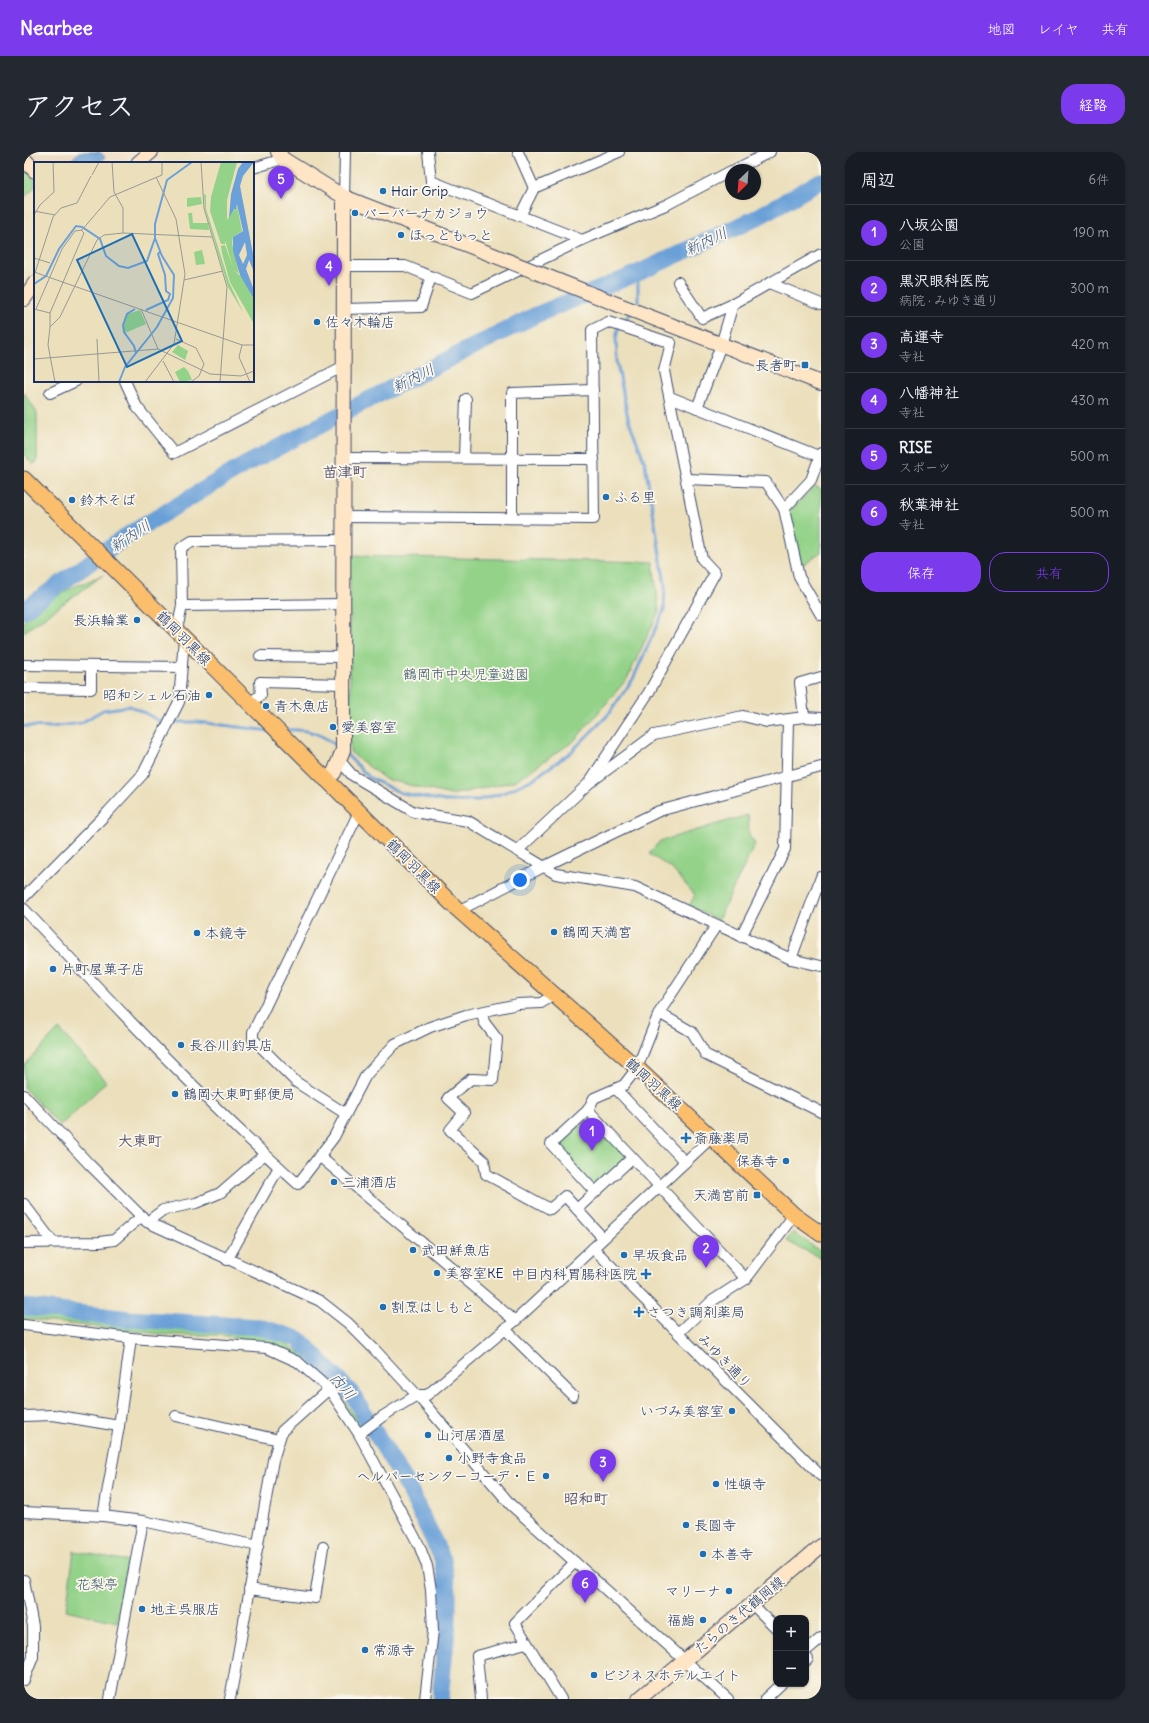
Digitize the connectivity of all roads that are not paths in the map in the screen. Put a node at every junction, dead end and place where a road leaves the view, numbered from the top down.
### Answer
1 (151, 152) edge
2 (345, 152) edge
3 (428, 152) edge
4 (518, 152) edge
5 (619, 152) edge
6 (770, 152) edge
7 (281, 156) edge
8 (24, 159) edge
9 (139, 162) edge
10 (746, 164) edge
11 (254, 168) edge
12 (34, 170) edge
13 (725, 175) edge
14 (534, 188) junction
15 (344, 197) junction
16 (520, 216) junction
17 (582, 240) junction
18 (821, 254) edge
19 (344, 266) junction
20 (431, 277) junction
21 (678, 282) dead end
22 (769, 283) junction
23 (34, 284) edge
24 (24, 299) edge
25 (733, 304) junction
26 (821, 304) edge
27 (344, 309) junction
28 (721, 345) junction
29 (344, 366) junction
30 (74, 382) edge
31 (124, 382) edge
32 (821, 383) edge
33 (593, 390) junction
34 (50, 393) dead end
35 (670, 397) junction
36 (466, 399) dead end
37 (698, 408) junction
38 (821, 456) edge
39 (464, 458) junction
40 (512, 459) junction
41 (594, 459) junction
42 (344, 461) junction
43 (24, 478) edge
44 (686, 479) junction
45 (784, 510) junction
46 (345, 517) junction
47 (512, 518) junction
48 (344, 540) junction
49 (344, 604) junction
50 (182, 606) junction
51 (821, 615) edge
52 (180, 634) junction
53 (260, 656) dead end
54 (344, 657) junction
55 (24, 665) edge
56 (91, 666) junction
57 (182, 667) junction
58 (821, 677) edge
59 (344, 684) junction
60 (24, 688) edge
61 (249, 703) junction
62 (804, 717) junction
63 (821, 718) edge
64 (788, 720) junction
65 (340, 762) junction
66 (821, 767) edge
67 (788, 775) junction
68 (324, 779) junction
69 (588, 784) junction
70 (359, 812) junction
71 (517, 851) junction
72 (545, 866) junction
73 (821, 877) edge
74 (24, 897) edge
75 (24, 909) edge
76 (458, 911) junction
77 (716, 926) junction
78 (741, 937) junction
79 (791, 959) junction
80 (821, 966) edge
81 (554, 995) junction
82 (482, 1012) junction
83 (659, 1013) junction
84 (637, 1068) junction
85 (616, 1089) junction
86 (24, 1095) edge
87 (588, 1110) junction
88 (821, 1112) edge
89 (346, 1114) junction
90 (712, 1137) junction
91 (265, 1154) junction
92 (319, 1156) junction
93 (632, 1158) junction
94 (685, 1162) junction
95 (279, 1167) junction
96 (659, 1186) junction
97 (595, 1192) junction
98 (24, 1204) edge
99 (577, 1209) junction
100 (794, 1215) junction
101 (144, 1219) junction
102 (820, 1232) edge
103 (603, 1238) junction
104 (52, 1241) junction
105 (24, 1243) edge
106 (593, 1248) junction
107 (227, 1260) junction
108 (746, 1279) junction
109 (515, 1321) junction
110 (24, 1325) edge
111 (505, 1329) junction
112 (678, 1333) junction
113 (131, 1338) junction
114 (329, 1390) junction
115 (417, 1395) junction
116 (573, 1396) dead end
117 (24, 1416) edge
118 (176, 1416) dead end
119 (119, 1426) junction
120 (359, 1434) junction
121 (279, 1440) junction
122 (821, 1476) edge
123 (24, 1512) edge
124 (103, 1516) junction
125 (143, 1521) junction
126 (258, 1546) junction
127 (821, 1546) edge
128 (323, 1547) dead end
129 (575, 1562) junction
130 (24, 1580) edge
131 (249, 1589) junction
132 (752, 1604) junction
133 (28, 1623) edge
134 (773, 1625) edge
135 (821, 1638) edge
136 (526, 1643) junction
137 (809, 1648) edge
138 (685, 1662) junction
139 (24, 1680) edge
140 (778, 1687) edge
141 (110, 1699) edge
142 (230, 1699) edge
143 (425, 1699) edge
144 (481, 1699) edge
145 (561, 1699) edge
146 (639, 1699) edge
147 (728, 1699) edge
148 (765, 1699) edge

1 - 9 street
2 - 15 street
3 - 16 street
4 - 14 street
5 - 14 street
6 - 10 street
7 - 11 street
7 - 15 street
8 - 12 street
13 - 17 street
14 - 16 street
15 - 19 street
15 - 28 street, bridge
16 - 17 street
17 - 20 street
18 - 22 street
19 - 20 street
19 - 27 street
20 - 27 street
21 - 25 street
22 - 25 street
22 - 26 street
23 - 24 street
25 - 28 street
27 - 29 street
28 - 32 street
28 - 37 street
29 - 31 street
29 - 42 street
30 - 34 street
33 - 35 street
33 - 40 street
33 - 41 street
35 - 37 street
35 - 44 street
36 - 39 street
37 - 38 street
38 - 45 street
39 - 40 street
39 - 42 street
40 - 41 street
40 - 47 street
41 - 47 street
42 - 46 street
43 - 52 main road, 鶴岡羽黒線
44 - 45 street
44 - 69 street
45 - 51 street
46 - 47 street
46 - 48 street
48 - 49 street
48 - 50 street
49 - 50 street
49 - 54 street
50 - 52 street
52 - 57 street
52 - 61 main road, 鶴岡羽黒線
53 - 54 street
54 - 59 street
55 - 56 street
56 - 57 street
56 - 60 street
57 - 74 street
58 - 62 street
59 - 61 street
59 - 65 street
61 - 68 main road, 鶴岡羽黒線
62 - 63 street
62 - 64 street
64 - 67 street
64 - 69 street
65 - 68 street
65 - 71 street
66 - 67 street
67 - 72 street
67 - 78 street
68 - 70 main road, 鶴岡羽黒線
69 - 71 street
70 - 76 main road, 鶴岡羽黒線
70 - 89 street
71 - 72 street
72 - 76 street
72 - 77 street
73 - 79 street
75 - 91 street
76 - 81 main road, 鶴岡羽黒線
77 - 78 street
77 - 83 street
78 - 79 street
79 - 80 street
81 - 82 street
81 - 84 main road, 鶴岡羽黒線
82 - 89 street
82 - 99 street
83 - 84 street
83 - 88 street
84 - 85 street
84 - 90 main road, 鶴岡羽黒線
85 - 87 street
85 - 94 street
86 - 101 street
87 - 93 street
87 - 97 street
89 - 92 street
90 - 94 street
90 - 100 main road, 鶴岡羽黒線
91 - 95 street
91 - 101 street
92 - 95 street
92 - 109 street
93 - 96 street
93 - 97 street
94 - 96 street
95 - 107 street
96 - 103 street
96 - 108 street
97 - 99 street
98 - 104 street
99 - 103 street
100 - 102 main road, 鶴岡羽黒線
100 - 108 street
101 - 104 street
101 - 107 street
103 - 106 street
104 - 105 street
106 - 109 street
106 - 112 street, みゆき通り
107 - 115 street
108 - 112 street
109 - 111 street
110 - 113 street
111 - 115 street
111 - 116 street
112 - 122 street, みゆき通り
113 - 114 street
113 - 119 street
114 - 120 street
114 - 121 street
115 - 120 street
115 - 129 street
117 - 119 street
118 - 121 street
119 - 124 street
120 - 143 street
121 - 126 street
123 - 124 street
124 - 125 street
125 - 126 street
125 - 141 street
126 - 131 street
127 - 132 street, たらのき代鶴岡線
128 - 131 street
129 - 136 street
129 - 138 street
130 - 133 street
131 - 142 street
132 - 134 street
132 - 138 street, たらのき代鶴岡線
133 - 139 street
135 - 137 street
136 - 144 street
136 - 145 street
138 - 146 street, たらのき代鶴岡線
138 - 147 street
140 - 148 street

